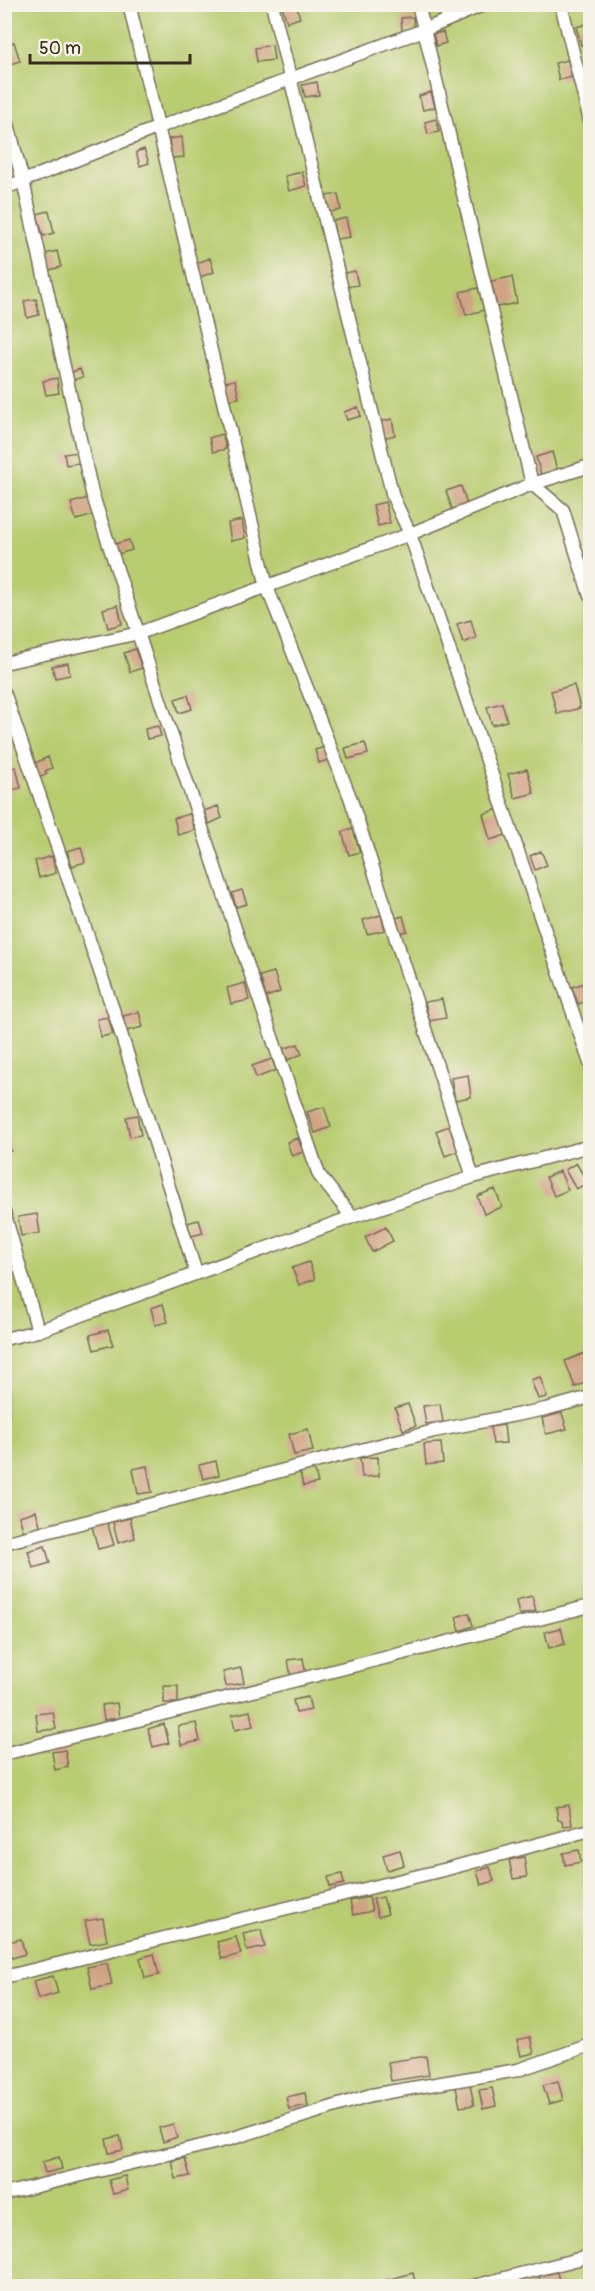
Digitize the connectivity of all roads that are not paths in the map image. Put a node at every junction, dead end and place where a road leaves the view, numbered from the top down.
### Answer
1 (129, 4) edge
2 (272, 4) edge
3 (418, 4) edge
4 (485, 4) edge
5 (561, 4) edge
6 (424, 30) junction
7 (290, 80) junction
8 (4, 109) edge
9 (591, 122) edge
10 (159, 127) junction
11 (23, 181) junction
12 (4, 188) edge
13 (591, 466) edge
14 (532, 484) junction
15 (410, 534) junction
16 (267, 587) junction
17 (591, 596) edge
18 (140, 633) junction
19 (4, 663) edge
20 (4, 692) edge
21 (591, 1063) edge
22 (591, 1146) edge
23 (473, 1177) junction
24 (4, 1212) edge
25 (352, 1217) junction
26 (196, 1273) junction
27 (38, 1331) junction
28 (4, 1340) edge
29 (591, 1397) edge
30 (4, 1543) edge
31 (591, 1606) edge
32 (4, 1754) edge
33 (591, 1830) edge
34 (4, 1977) edge
35 (591, 2046) edge
36 (4, 2194) edge
37 (591, 2256) edge
38 (474, 2286) edge

1 - 10 lane
2 - 7 lane
3 - 6 lane
4 - 6 lane
5 - 9 lane
6 - 7 lane
6 - 14 lane
7 - 10 lane
7 - 15 lane
8 - 11 lane
10 - 11 lane
10 - 16 lane
11 - 12 lane
11 - 18 lane
13 - 14 lane
14 - 15 lane
14 - 17 lane
15 - 16 lane
15 - 21 lane
16 - 18 lane
16 - 23 lane
18 - 19 lane
18 - 25 lane
20 - 26 lane
22 - 23 lane
23 - 25 lane
24 - 27 lane
25 - 26 lane
26 - 27 lane
27 - 28 lane
29 - 30 lane
31 - 32 lane
33 - 34 lane
35 - 36 lane
37 - 38 lane

